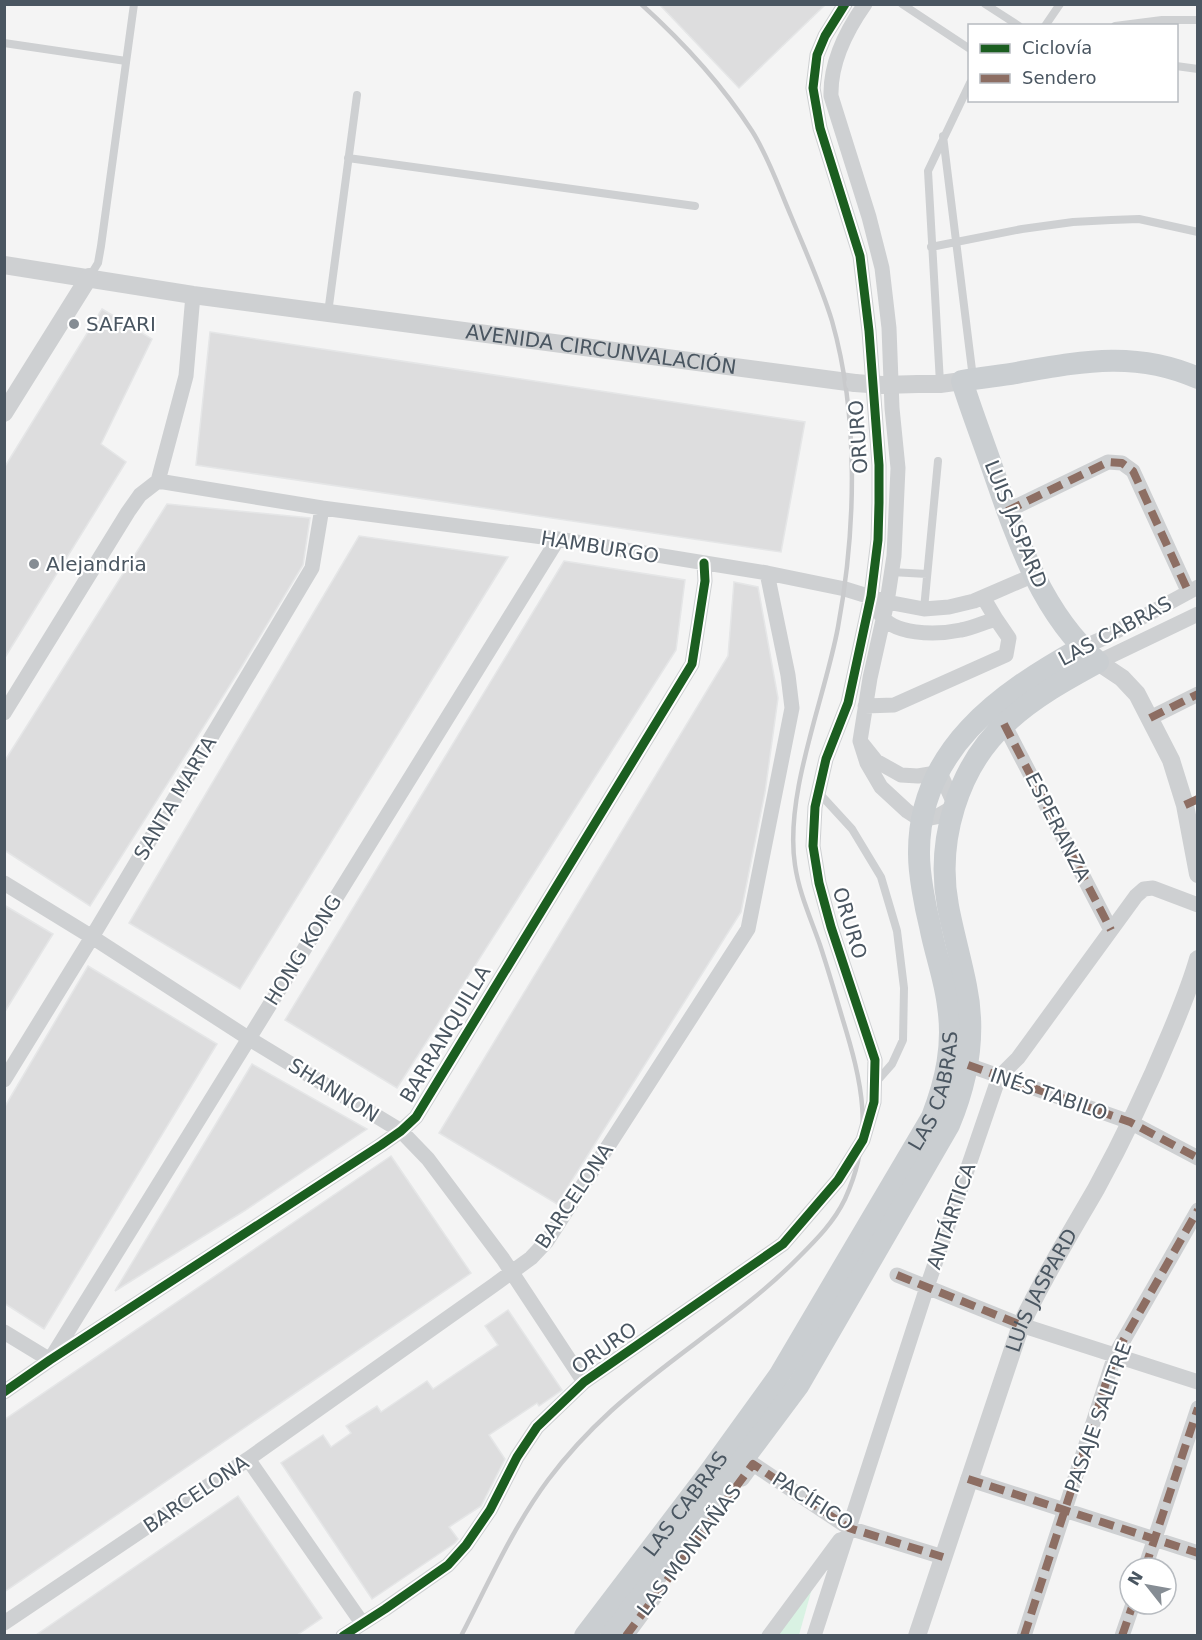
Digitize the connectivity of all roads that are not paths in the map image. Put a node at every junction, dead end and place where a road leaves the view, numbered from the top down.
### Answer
1 (134, 4) edge
2 (844, 4) edge
3 (865, 4) edge
4 (902, 4) edge
5 (985, 4) edge
6 (1060, 4) edge
7 (1197, 20) edge
8 (1016, 24) edge
9 (1046, 24) edge
10 (1131, 24) edge
11 (4, 43) edge
12 (968, 49) edge
13 (126, 61) junction
14 (1178, 66) edge
15 (1197, 69) edge
16 (968, 85) edge
17 (357, 95) dead end
18 (943, 136) junction
19 (348, 158) junction
20 (695, 206) dead end
21 (1197, 231) edge
22 (956, 242) junction
23 (931, 246) junction
24 (4, 265) edge
25 (89, 277) junction
26 (193, 295) junction
27 (328, 313) junction
28 (1197, 378) edge
29 (958, 381) junction
30 (4, 413) edge
31 (938, 461) dead end
32 (158, 482) junction
33 (322, 508) junction
34 (1007, 511) junction
35 (558, 539) junction
36 (704, 563) junction
37 (891, 572) junction
38 (767, 573) junction
39 (927, 574) junction
40 (1034, 575) junction
41 (1193, 589) edge
42 (871, 596) junction
43 (983, 597) junction
44 (887, 602) junction
45 (924, 609) junction
46 (1197, 614) edge
47 (996, 618) junction
48 (883, 619) junction
49 (1089, 655) junction
50 (1197, 694) edge
51 (865, 706) junction
52 (4, 713) edge
53 (1150, 718) junction
54 (1004, 724) junction
55 (860, 741) junction
56 (936, 773) junction
57 (819, 793) junction
58 (1191, 802) edge
59 (955, 806) junction
60 (921, 820) junction
61 (1197, 874) edge
62 (4, 883) edge
63 (1197, 905) edge
64 (1111, 930) junction
65 (92, 937) junction
66 (1197, 959) edge
67 (248, 1038) junction
68 (968, 1065) junction
69 (999, 1077) junction
70 (4, 1080) edge
71 (876, 1082) junction
72 (1130, 1122) junction
73 (401, 1131) junction
74 (1197, 1158) edge
75 (1197, 1210) edge
76 (512, 1272) junction
77 (897, 1275) dead end
78 (927, 1287) junction
79 (1021, 1325) junction
80 (4, 1332) edge
81 (1116, 1355) junction
82 (50, 1360) junction
83 (584, 1382) junction
84 (1197, 1382) edge
85 (4, 1392) edge
86 (1197, 1408) edge
87 (248, 1459) junction
88 (753, 1464) joint
89 (968, 1479) junction
90 (1065, 1510) junction
91 (849, 1527) junction
92 (1154, 1539) junction
93 (1197, 1553) edge
94 (1149, 1556) edge
95 (943, 1557) junction
96 (1129, 1616) edge
97 (4, 1623) edge
98 (362, 1623) junction
99 (343, 1635) edge
100 (585, 1635) edge
101 (611, 1635) edge
102 (626, 1635) edge
103 (769, 1635) edge
104 (814, 1635) edge
105 (917, 1635) edge
106 (1024, 1635) edge
107 (1122, 1635) edge

1 - 13 lane
2 - 42 street, ORURO
3 - 37 street, ORURO
4 - 12 lane
5 - 8 lane
6 - 9 lane
7 - 10 lane
11 - 13 lane
13 - 25 lane
14 - 15 lane
16 - 18 lane
17 - 19 lane
18 - 22 lane
18 - 23 lane
19 - 20 lane
19 - 27 lane
21 - 22 lane
22 - 23 lane
22 - 29 lane
23 - 29 lane
24 - 25 street, AVENIDA CIRCUNVALACIÓN
25 - 26 street, AVENIDA CIRCUNVALACIÓN
25 - 30 street
26 - 27 street, AVENIDA CIRCUNVALACIÓN
26 - 32 street
27 - 29 street, AVENIDA CIRCUNVALACIÓN, bridge
28 - 29 main road, AVENIDA CIRCUNVALACIÓN
29 - 34 main road, LUIS JASPARD
31 - 39 lane
32 - 33 street, HAMBURGO
32 - 52 street
33 - 35 street, HAMBURGO
33 - 65 street, SANTA MARTA
34 - 40 main road, LUIS JASPARD
34 - 41 street
35 - 36 street, HAMBURGO
35 - 67 street, HONG KONG
36 - 38 street, HAMBURGO
36 - 73 street, BARRANQUILLA
37 - 39 lane
37 - 44 street, ORURO
38 - 42 street, HAMBURGO
38 - 76 street, BARCELONA
39 - 45 lane
40 - 43 street, HAMBURGO
40 - 49 main road, LUIS JASPARD
41 - 49 street, LAS CABRAS
42 - 44 street, HAMBURGO
42 - 48 street
42 - 57 street, ORURO
43 - 45 street, HAMBURGO
43 - 47 street
44 - 45 street, HAMBURGO
44 - 48 street, ORURO
46 - 49 street, LAS CABRAS
47 - 48 street
47 - 51 street
48 - 51 street, ORURO
49 - 53 street, LUIS JASPARD
49 - 54 main road, LAS CABRAS
49 - 56 main road, LAS CABRAS
50 - 53 street
51 - 55 street, ORURO
53 - 58 street, LUIS JASPARD
54 - 59 main road, LAS CABRAS
54 - 64 street, ESPERANZA
55 - 56 street
55 - 60 street
56 - 59 street
56 - 60 main road, LAS CABRAS
57 - 71 street, ORURO
57 - 71 lane
58 - 61 street, LUIS JASPARD
59 - 60 street
59 - 68 main road, LAS CABRAS
60 - 100 main road, LAS CABRAS
62 - 65 street, SHANNON
63 - 64 street, ANTÁRTICA
64 - 69 street, ANTÁRTICA
65 - 67 street, SHANNON
65 - 70 street, SANTA MARTA
66 - 72 street, LUIS JASPARD
67 - 73 street, SHANNON
67 - 82 street, HONG KONG
68 - 69 street, INÉS TABILO
68 - 101 main road, LAS CABRAS
69 - 72 street, INÉS TABILO
69 - 78 street, ANTÁRTICA
71 - 83 street, ORURO
72 - 74 street, INÉS TABILO
72 - 79 street, LUIS JASPARD
73 - 76 street, SHANNON
73 - 82 street, BARRANQUILLA
75 - 81 street, PASAJE SALITRE
76 - 83 street, SHANNON
76 - 87 street, BARCELONA
77 - 78 street
78 - 79 street
78 - 91 street, ANTÁRTICA
79 - 81 street
79 - 89 street, LUIS JASPARD
80 - 82 street
81 - 84 street
81 - 90 street, PASAJE SALITRE
82 - 85 street, BARRANQUILLA
83 - 98 street, ORURO
86 - 92 street
87 - 97 street, BARCELONA
87 - 98 street
88 - 91 street, PACÍFICO
88 - 102 street, LAS MONTAÑAS
89 - 90 street
89 - 95 street, LUIS JASPARD
90 - 92 street
90 - 106 street, PASAJE SALITRE
91 - 95 street, PACÍFICO
91 - 103 street
91 - 104 street, ANTÁRTICA
92 - 93 street
92 - 94 street
95 - 105 street, LUIS JASPARD
96 - 107 street
98 - 99 street, ORURO

